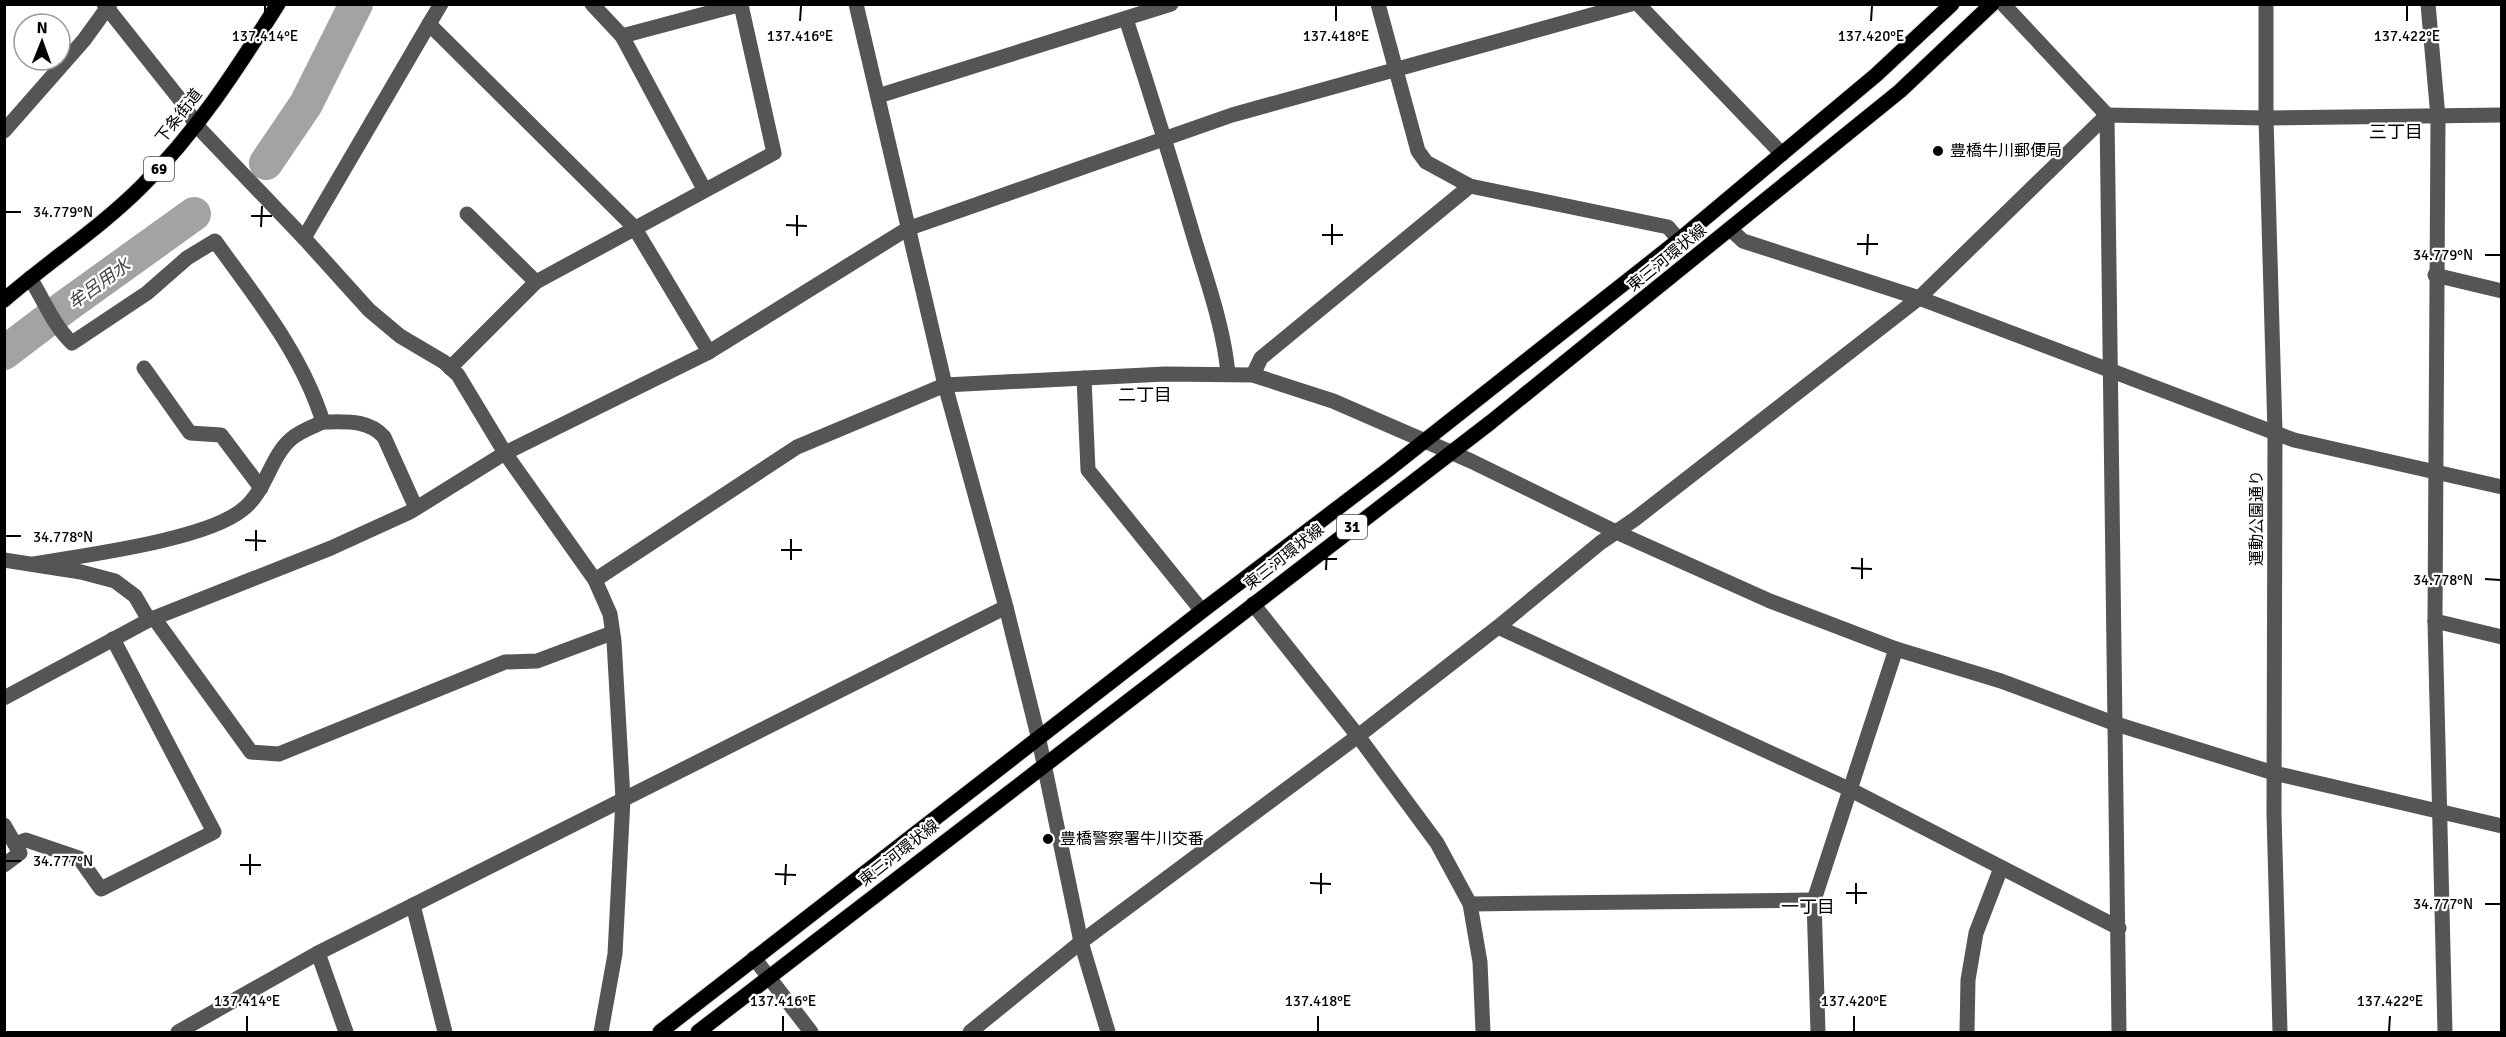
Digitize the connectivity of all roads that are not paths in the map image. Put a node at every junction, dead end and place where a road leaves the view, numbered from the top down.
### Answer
1 (278, 4) edge
2 (441, 4) edge
3 (592, 4) edge
4 (856, 4) edge
5 (1171, 4) edge
6 (1378, 4) edge
7 (1631, 4) edge
8 (1638, 4) edge
9 (1952, 4) edge
10 (1992, 4) edge
11 (2003, 4) edge
12 (2266, 4) edge
13 (2428, 4) edge
14 (741, 5) edge
15 (106, 9) edge
16 (1126, 19) junction
17 (429, 24) junction
18 (622, 36) junction
19 (1397, 69) junction
20 (878, 96) junction
21 (2107, 115) junction
22 (2502, 115) edge
23 (2438, 117) junction
24 (2266, 118) junction
25 (196, 125) junction
26 (4, 131) edge
27 (1165, 137) junction
28 (1782, 154) junction
29 (1470, 186) junction
30 (704, 189) junction
31 (466, 214) dead end
32 (634, 227) junction
33 (907, 229) junction
34 (1730, 230) junction
35 (304, 238) junction
36 (1679, 240) junction
37 (2435, 275) junction
38 (30, 278) junction
39 (536, 282) junction
40 (2502, 291) edge
41 (1919, 298) junction
42 (4, 300) edge
43 (709, 352) junction
44 (144, 368) dead end
45 (450, 368) junction
46 (2112, 369) junction
47 (1228, 374) junction
48 (1253, 375) junction
49 (1084, 378) junction
50 (945, 385) junction
51 (323, 422) junction
52 (2276, 432) junction
53 (1425, 441) junction
54 (1451, 452) junction
55 (505, 453) junction
56 (2434, 471) junction
57 (2502, 487) edge
58 (261, 488) junction
59 (416, 508) junction
60 (1616, 531) junction
61 (4, 560) edge
62 (34, 564) junction
63 (595, 580) junction
64 (1252, 604) junction
65 (1006, 607) junction
66 (1202, 611) junction
67 (152, 619) junction
68 (2436, 621) junction
69 (1498, 627) junction
70 (612, 633) junction
71 (2502, 637) edge
72 (113, 639) junction
73 (1896, 649) junction
74 (4, 698) edge
75 (2116, 724) junction
76 (1358, 736) junction
77 (1039, 740) junction
78 (1044, 765) junction
79 (2274, 773) junction
80 (1851, 790) junction
81 (623, 799) junction
82 (2440, 812) junction
83 (4, 825) edge
84 (2502, 826) edge
85 (15, 844) junction
86 (4, 865) edge
87 (2001, 868) junction
88 (1814, 900) junction
89 (1470, 904) junction
90 (413, 905) junction
91 (2119, 928) junction
92 (1081, 942) junction
93 (318, 953) junction
94 (754, 958) junction
95 (768, 977) junction
96 (178, 1032) edge
97 (346, 1032) edge
98 (445, 1032) edge
99 (601, 1032) edge
100 (660, 1032) edge
101 (698, 1032) edge
102 (811, 1032) edge
103 (970, 1032) edge
104 (1108, 1032) edge
105 (1483, 1032) edge
106 (1818, 1032) edge
107 (1967, 1032) edge
108 (2119, 1032) edge
109 (2280, 1032) edge
110 (2445, 1032) edge

1 - 25 main road, 下条街道 / 69
2 - 17 street
3 - 18 street
4 - 20 street
5 - 16 street
6 - 19 street
7 - 19 street
8 - 28 street
9 - 28 main road, 東三河環状線 / 31
10 - 34 main road, 東三河環状線 / 31
11 - 21 street
12 - 24 street, 運動公園通り
13 - 23 street
14 - 18 street
14 - 30 street
15 - 25 street
15 - 26 street
16 - 20 street
16 - 27 street
17 - 32 street
17 - 35 street
18 - 30 street
19 - 27 street
19 - 29 street
20 - 33 street
21 - 24 street
21 - 41 street
21 - 46 street
22 - 23 street
23 - 24 street
23 - 37 street
24 - 52 street, 運動公園通り
25 - 35 street
25 - 38 main road, 下条街道 / 69
27 - 33 street
27 - 47 street
28 - 36 main road, 東三河環状線 / 31
29 - 36 street
29 - 48 street
30 - 32 street
31 - 39 street
32 - 39 street
32 - 43 street
33 - 43 street
33 - 50 street
34 - 41 street
34 - 54 main road, 東三河環状線 / 31
35 - 45 street
36 - 53 main road, 東三河環状線 / 31
37 - 40 street
37 - 56 street
38 - 42 main road, 下条街道 / 69
38 - 51 street
39 - 45 street
41 - 46 street
41 - 60 street
43 - 55 street
44 - 58 street
45 - 55 street
46 - 52 street
46 - 75 street
47 - 48 street
47 - 49 street
48 - 53 street
49 - 50 street
49 - 66 street
50 - 63 street
50 - 65 street
51 - 58 street
51 - 59 street
52 - 56 street
52 - 79 street, 運動公園通り
53 - 54 street
53 - 66 main road, 東三河環状線 / 31
54 - 60 street
54 - 64 main road, 東三河環状線 / 31
55 - 59 street
55 - 63 street
56 - 57 street
56 - 68 street
58 - 62 street
59 - 67 street
60 - 69 street
60 - 73 street
61 - 62 street
62 - 67 street
63 - 70 street
64 - 76 street
64 - 78 main road, 東三河環状線 / 31
65 - 77 street
65 - 81 street
66 - 77 main road, 東三河環状線 / 31
67 - 70 street
67 - 72 street
68 - 71 street
68 - 82 street
69 - 76 street
69 - 80 street
70 - 81 street
72 - 74 street
72 - 85 street
73 - 75 street
73 - 80 street
75 - 79 street
75 - 91 street
76 - 89 street
76 - 92 street
77 - 78 street
77 - 94 main road, 東三河環状線 / 31
78 - 92 street
78 - 95 main road, 東三河環状線 / 31
79 - 82 street
79 - 109 street, 運動公園通り
80 - 87 street
80 - 88 street
81 - 90 street
81 - 99 street
82 - 84 street
82 - 110 street
83 - 85 street
85 - 86 street
87 - 91 street
87 - 107 street
88 - 89 street
88 - 106 street
89 - 105 street
90 - 93 street
90 - 98 street
91 - 108 street
92 - 103 street
92 - 104 street
93 - 96 street
93 - 97 street
94 - 95 street
94 - 100 main road, 東三河環状線 / 31
95 - 101 main road, 東三河環状線 / 31
95 - 102 street

